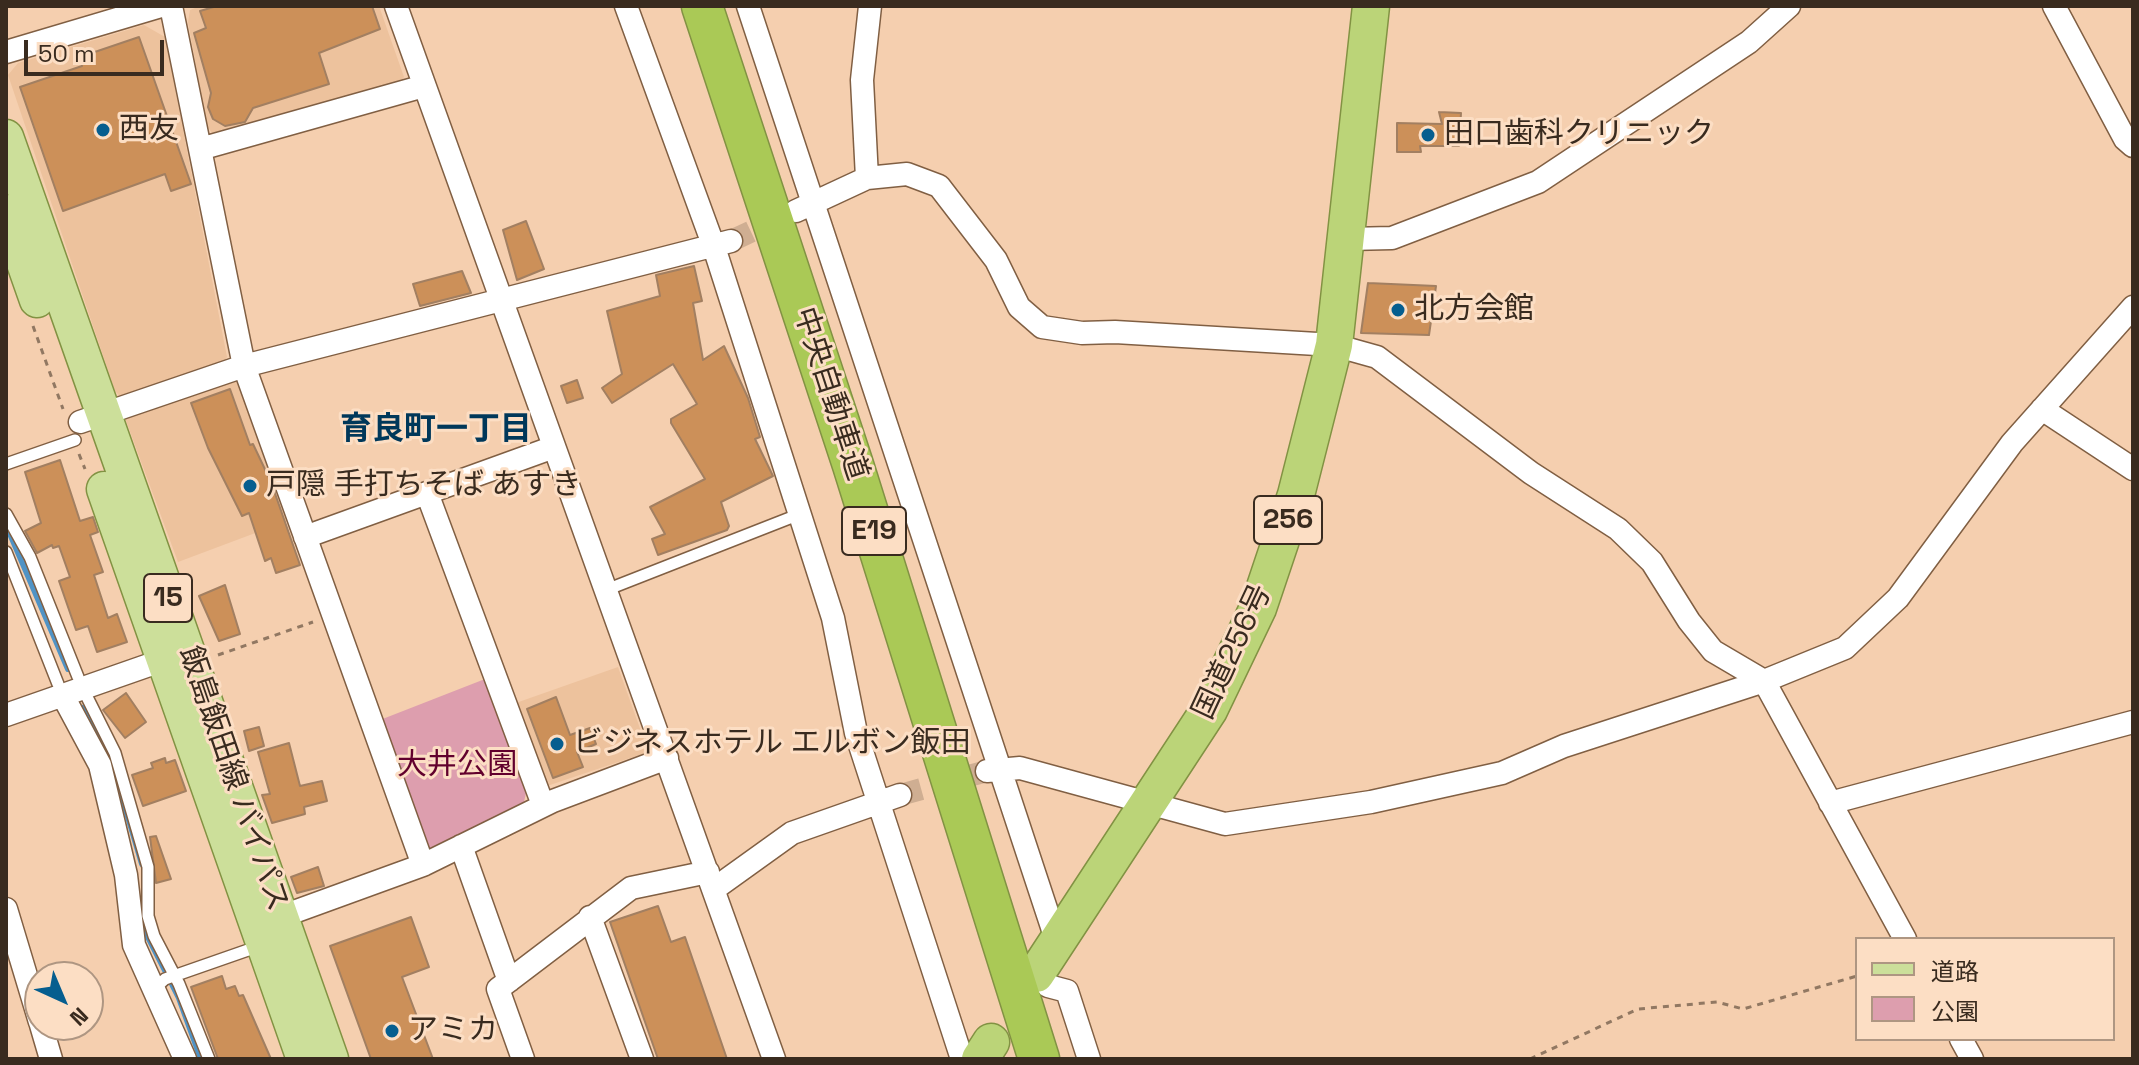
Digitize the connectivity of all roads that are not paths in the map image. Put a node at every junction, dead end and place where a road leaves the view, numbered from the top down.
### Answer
1 (161, 6) edge
2 (171, 6) edge
3 (396, 6) edge
4 (626, 6) edge
5 (675, 6) edge
6 (702, 6) edge
7 (748, 6) edge
8 (870, 6) edge
9 (1371, 6) edge
10 (1789, 6) edge
11 (2054, 6) edge
12 (6, 52) edge
13 (424, 86) junction
14 (6, 137) edge
15 (2133, 146) edge
16 (200, 149) junction
17 (867, 178) junction
18 (806, 207) junction
19 (6, 212) edge
20 (1348, 239) junction
21 (722, 244) junction
22 (503, 302) junction
23 (2133, 307) edge
24 (1334, 345) junction
25 (244, 366) junction
26 (2042, 409) junction
27 (85, 426) junction
28 (554, 447) junction
29 (6, 464) edge
30 (2133, 469) edge
31 (427, 493) junction
32 (6, 514) edge
33 (800, 514) junction
34 (305, 537) junction
35 (6, 552) edge
36 (606, 590) junction
37 (188, 656) junction
38 (1764, 681) junction
39 (70, 686) junction
40 (6, 715) edge
41 (2133, 722) edge
42 (667, 758) junction
43 (994, 771) junction
44 (900, 795) tunnel mouth
45 (877, 800) junction
46 (1830, 803) junction
47 (1149, 804) junction
48 (543, 805) junction
49 (461, 846) junction
50 (423, 865) junction
51 (711, 881) junction
52 (6, 909) edge
53 (590, 917) junction
54 (263, 930) junction
55 (1904, 937) edge
56 (1045, 961) junction
57 (24, 970) edge
58 (167, 980) junction
59 (509, 981) junction
60 (1962, 1041) edge
61 (986, 1055) edge
62 (185, 1059) edge
63 (209, 1059) edge
64 (304, 1059) edge
65 (331, 1059) edge
66 (523, 1059) edge
67 (642, 1059) edge
68 (774, 1059) edge
69 (1039, 1059) edge
70 (1089, 1059) edge
71 (1972, 1059) edge

1 - 12 street
2 - 16 street
3 - 13 street
4 - 21 street
5 - 61 highway, 中央自動車道 / E19
6 - 69 highway, 中央自動車道 / E19
7 - 18 street
8 - 17 street
9 - 20 highway, 国道256号 / 256
10 - 20 street
11 - 15 street
13 - 16 street
13 - 22 street
14 - 27 main road, 飯島飯田線 バイパス / 15
16 - 25 street
17 - 18 street
17 - 24 street
18 - 43 street
19 - 27 main road, 飯島飯田線 バイパス / 15
20 - 24 highway, 国道256号 / 256
21 - 22 street
21 - 33 street
22 - 25 street
22 - 28 street
23 - 26 street
24 - 38 street
24 - 47 highway, 国道256号 / 256
25 - 27 street
25 - 34 street
26 - 30 street
26 - 38 street
27 - 29 lane
27 - 37 main road, 飯島飯田線 バイパス / 15
28 - 31 street
28 - 36 street
31 - 34 street
31 - 48 street
32 - 39 lane
33 - 36 lane
33 - 45 street
34 - 50 street
35 - 39 lane
36 - 42 street
37 - 39 street
37 - 54 main road, 飯島飯田線 バイパス / 15
38 - 46 street
38 - 47 street
39 - 40 street
39 - 58 street
41 - 46 street
42 - 48 street
42 - 51 street
43 - 47 street
43 - 56 street
44 - 45 street
45 - 51 street
45 - 61 street
46 - 55 street
47 - 56 highway, 国道256号 / 256
48 - 49 street
49 - 50 street
49 - 59 street
50 - 54 street
51 - 53 street
51 - 68 street
52 - 57 street
53 - 59 street
53 - 67 street
54 - 58 lane
54 - 64 main road, 飯島飯田線 バイパス / 15
54 - 65 main road, 飯島飯田線 バイパス / 15
56 - 70 street
58 - 62 street
58 - 63 lane
59 - 66 street
60 - 71 street

